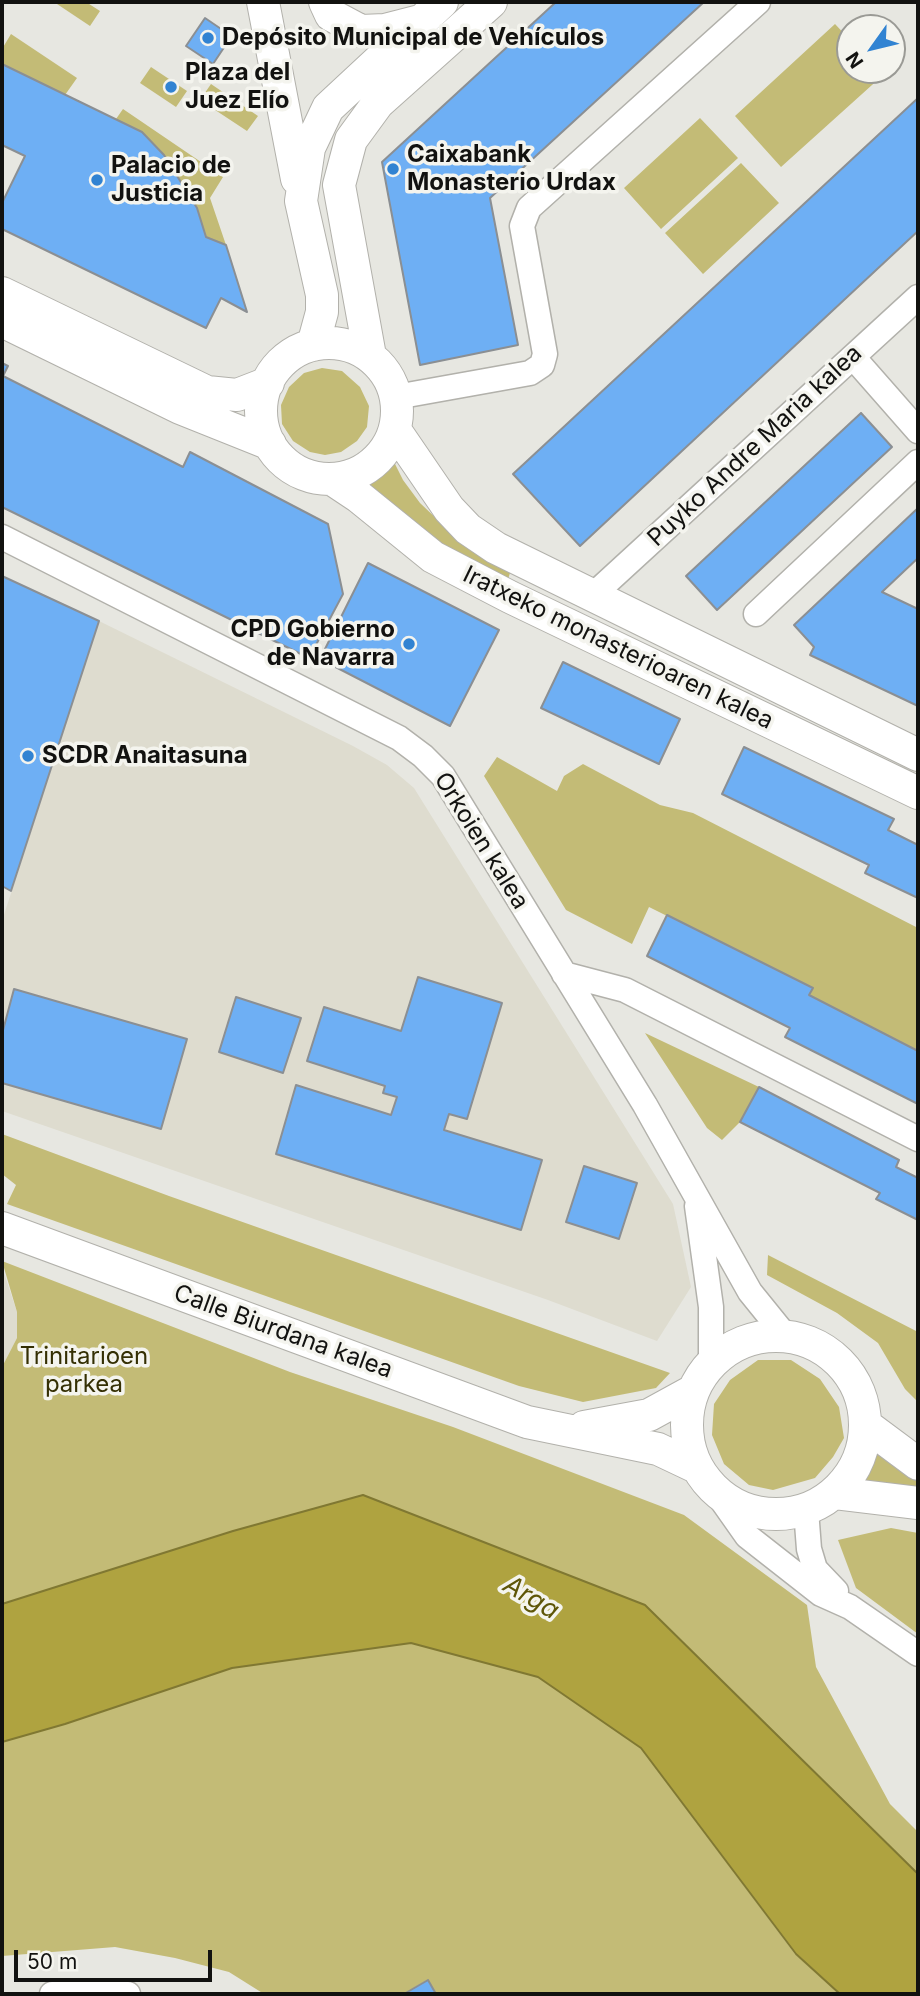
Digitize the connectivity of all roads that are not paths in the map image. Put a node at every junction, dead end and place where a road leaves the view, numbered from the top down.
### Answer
1 (263, 2) edge
2 (325, 2) edge
3 (491, 2) edge
4 (758, 2) edge
5 (432, 11) edge
6 (301, 201) junction
7 (2, 293) edge
8 (918, 297) edge
9 (2, 321) edge
10 (313, 345) junction
11 (370, 356) junction
12 (853, 357) junction
13 (268, 383) junction
14 (396, 397) junction
15 (395, 430) junction
16 (918, 431) edge
17 (270, 444) junction
18 (918, 462) edge
19 (332, 479) junction
20 (2, 537) edge
21 (592, 596) junction
22 (756, 614) dead end
23 (918, 755) edge
24 (918, 793) edge
25 (564, 974) junction
26 (918, 1139) edge
27 (694, 1192) junction
28 (2, 1228) edge
29 (784, 1334) junction
30 (711, 1361) junction
31 (691, 1392) junction
32 (867, 1426) junction
33 (565, 1430) junction
34 (918, 1464) edge
35 (696, 1467) junction
36 (716, 1492) junction
37 (835, 1493) junction
38 (918, 1503) edge
39 (806, 1510) junction
40 (850, 1607) junction
41 (918, 1654) edge
42 (52, 1994) edge
43 (128, 1994) edge

1 - 6 street
2 - 5 street
3 - 11 street
4 - 14 street
5 - 6 street
6 - 10 street
7 - 13 street
8 - 12 street, Puyko Andre Maria kalea
9 - 17 street
10 - 11 street
10 - 13 street
11 - 14 street
12 - 16 street
12 - 21 street, Puyko Andre Maria kalea
13 - 17 street
14 - 15 street
15 - 19 street
15 - 21 street, Iratxeko monasterioaren kalea
17 - 19 street
18 - 22 street
19 - 24 street, Iratxeko monasterioaren kalea
20 - 25 street, Orkoien kalea
21 - 23 street, Iratxeko monasterioaren kalea
25 - 26 street
25 - 27 street, Orkoien kalea
27 - 29 street, Orkoien kalea
27 - 30 street, Orkoien kalea
28 - 33 street, Calle Biurdana kalea
29 - 30 street
29 - 32 street
30 - 31 street
31 - 33 street, Calle Biurdana kalea
31 - 35 street
32 - 34 street
32 - 37 street
33 - 35 street, Calle Biurdana kalea
35 - 36 street
36 - 39 street
36 - 40 street
37 - 38 street
37 - 39 street
39 - 40 street
40 - 41 street
42 - 43 street

